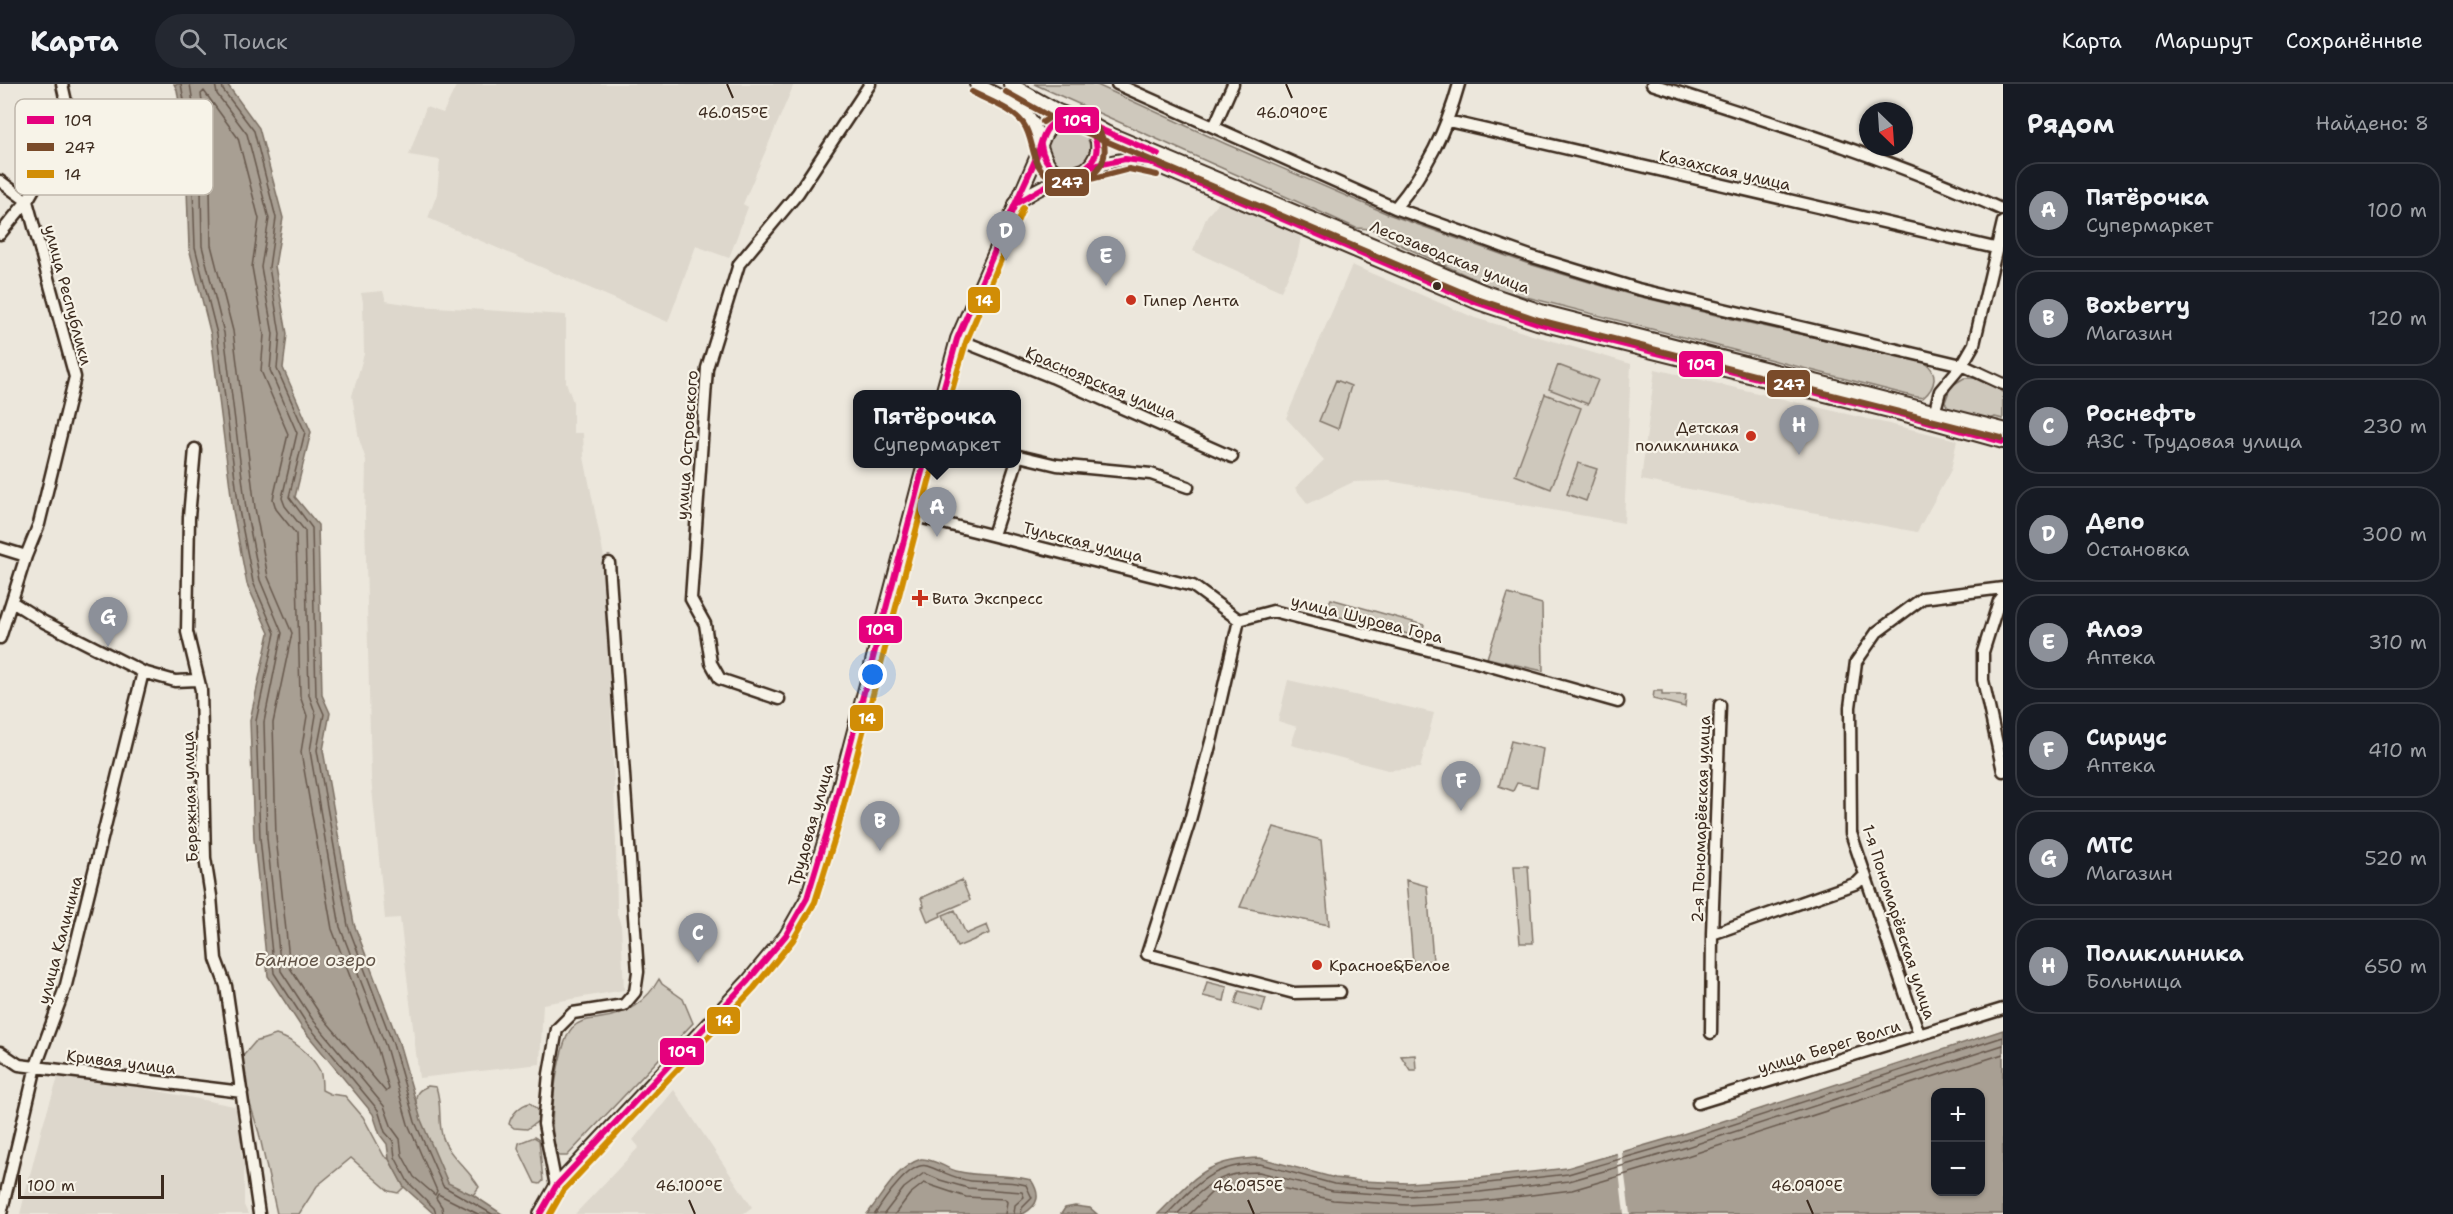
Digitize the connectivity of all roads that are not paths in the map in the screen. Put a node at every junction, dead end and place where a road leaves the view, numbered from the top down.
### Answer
1 (62, 84) edge
2 (870, 84) edge
3 (976, 84) edge
4 (1010, 84) edge
5 (1117, 84) edge
6 (1233, 84) edge
7 (1459, 84) edge
8 (1652, 84) edge
9 (65, 99) edge
10 (1079, 120) junction
11 (1448, 122) junction
12 (1214, 127) junction
13 (1041, 145) junction
14 (1080, 172) junction
15 (0, 181) edge
16 (15, 192) edge
17 (19, 195) edge
18 (30, 195) edge
19 (27, 201) junction
20 (1016, 204) junction
21 (1395, 208) junction
22 (2003, 210) edge
23 (2003, 222) edge
24 (0, 234) edge
25 (1995, 248) junction
26 (957, 339) junction
27 (1962, 365) junction
28 (2003, 384) edge
29 (943, 390) edge
30 (1935, 410) junction
31 (2003, 429) edge
32 (2003, 442) edge
33 (195, 449) dead end
34 (1021, 457) edge
35 (1232, 457) dead end
36 (923, 468) edge
37 (1014, 468) edge
38 (1188, 486) dead end
39 (911, 515) junction
40 (993, 535) junction
41 (0, 548) edge
42 (26, 555) junction
43 (609, 563) dead end
44 (2003, 588) edge
45 (2003, 596) edge
46 (12, 602) junction
47 (1239, 620) junction
48 (0, 638) edge
49 (143, 672) junction
50 (197, 680) junction
51 (779, 699) dead end
52 (1618, 702) dead end
53 (1720, 705) dead end
54 (2003, 771) edge
55 (1865, 875) junction
56 (1712, 934) junction
57 (1340, 992) dead end
58 (2003, 1009) edge
59 (1711, 1033) dead end
60 (1919, 1034) junction
61 (0, 1052) edge
62 (36, 1066) junction
63 (242, 1092) junction
64 (1698, 1103) dead end
65 (556, 1186) junction
66 (1, 1214) edge
67 (259, 1214) edge
68 (540, 1214) edge

1 - 9 street
2 - 51 street, улица Островского
3 - 13 main road
4 - 10 main road, Лесозаводская улица
5 - 12 street, Лесозаводская улица
6 - 12 street
7 - 11 street
8 - 22 street
10 - 13 main road
10 - 14 main road
10 - 30 main road, Лесозаводская улица
11 - 21 street
11 - 25 street, Казахская улица
12 - 21 street, Лесозаводская улица
13 - 14 main road
13 - 20 main road
14 - 20 main road
14 - 32 main road, Лесозаводская улица
15 - 16 street
17 - 19 street
18 - 19 street
19 - 24 street
19 - 42 street, улица Республики
20 - 26 main road
21 - 27 street, Лесозаводская улица
23 - 25 street
25 - 27 street
26 - 29 main road
26 - 35 street, Красноярская улица
27 - 28 street, Лесозаводская улица
27 - 30 street
30 - 31 main road, Лесозаводская улица
33 - 50 street, Бережная улица
34 - 38 street
36 - 39 main road, Трудовая улица
37 - 40 street
39 - 40 street, Тульская улица
39 - 65 main road, Трудовая улица
40 - 47 street, Тульская улица
41 - 42 street
42 - 46 street, улица Республики
43 - 65 street
44 - 55 street, 1-я Пономарёвская улица
45 - 54 street
46 - 48 street, улица Республики
46 - 49 street
47 - 52 street, улица Шурова Гора
47 - 57 street
49 - 50 street
49 - 62 street, улица Калинина
50 - 63 street, Бережная улица
53 - 56 street, 2-я Пономарёвская улица
55 - 56 street, 2-я Пономарёвская улица
55 - 60 street, 1-я Пономарёвская улица
56 - 59 street, 2-я Пономарёвская улица
58 - 60 street, улица Берег Волги
60 - 64 street, улица Берег Волги
61 - 62 street, Кривая улица
62 - 63 street, Кривая улица
62 - 66 street, улица Калинина
63 - 67 street, Бережная улица
65 - 68 main road, Трудовая улица

